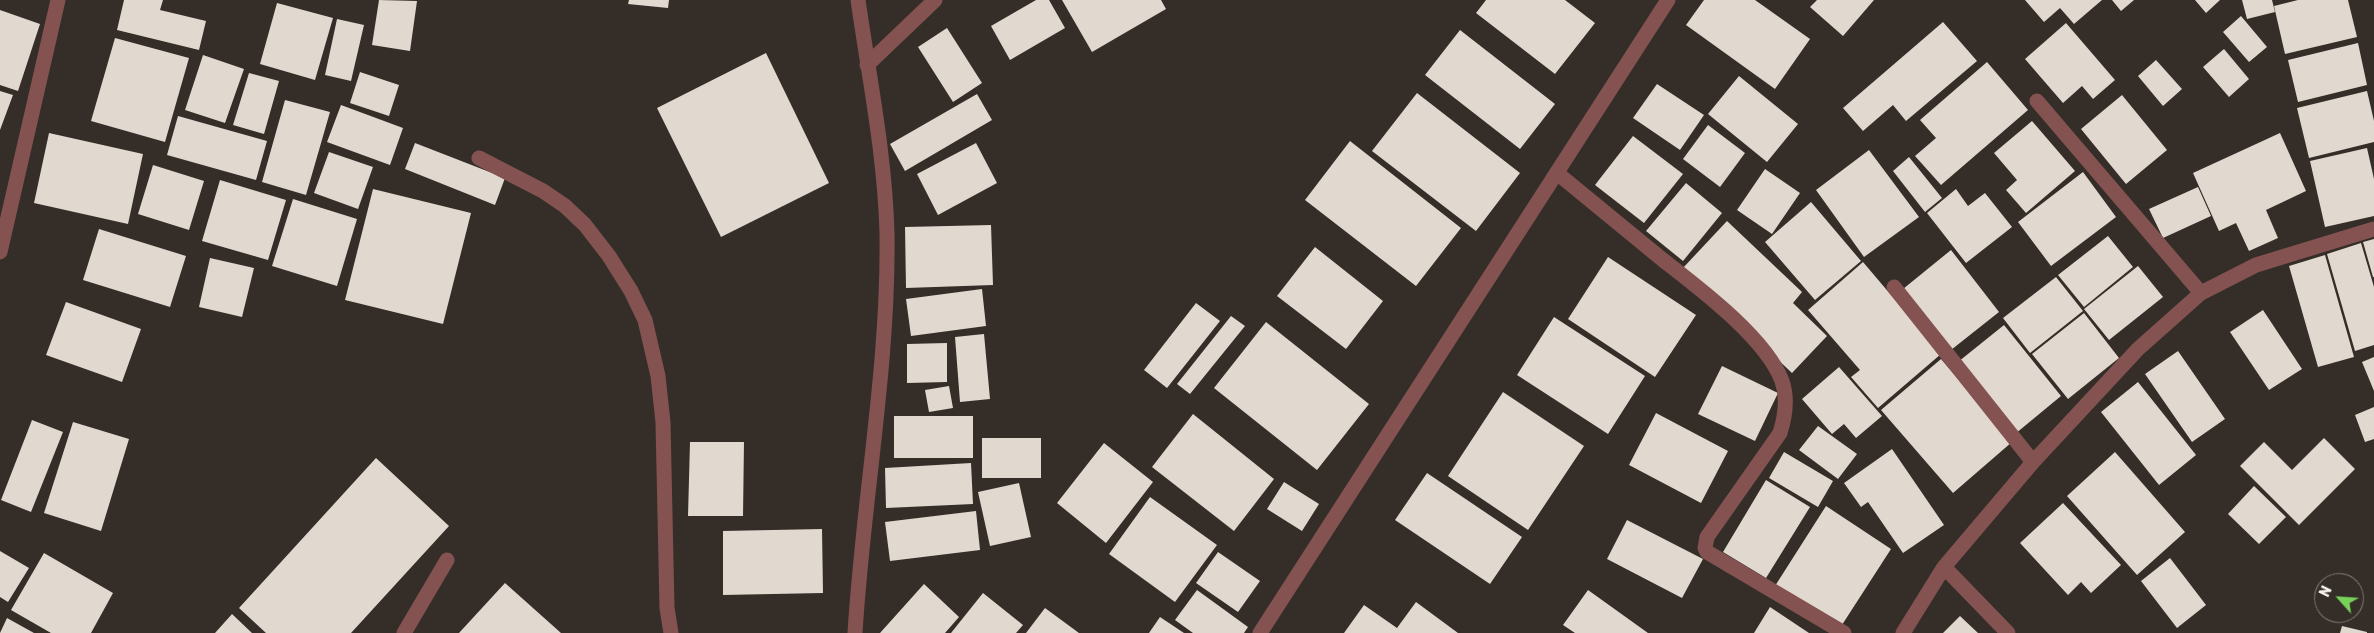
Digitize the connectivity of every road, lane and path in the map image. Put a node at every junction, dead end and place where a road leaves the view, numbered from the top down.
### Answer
1 (58, 0) edge
2 (858, 0) edge
3 (935, 0) edge
4 (1668, 0) edge
5 (867, 65) junction
6 (2037, 101) dead end
7 (479, 158) dead end
8 (1557, 173) junction
9 (2374, 229) edge
10 (0, 252) edge
11 (1894, 287) dead end
12 (2201, 293) junction
13 (2033, 462) junction
14 (447, 560) dead end
15 (1944, 567) junction
16 (404, 633) edge
17 (671, 633) edge
18 (855, 633) edge
19 (1260, 633) edge
20 (1844, 633) edge
21 (1903, 633) edge
22 (2008, 633) edge

1 - 10 street
2 - 5 street
3 - 5 street
4 - 8 street
5 - 18 street
6 - 12 street
7 - 17 street
8 - 19 street
8 - 20 street
9 - 12 street
11 - 13 street
12 - 13 street
13 - 15 street
14 - 16 street
15 - 21 street
15 - 22 street

